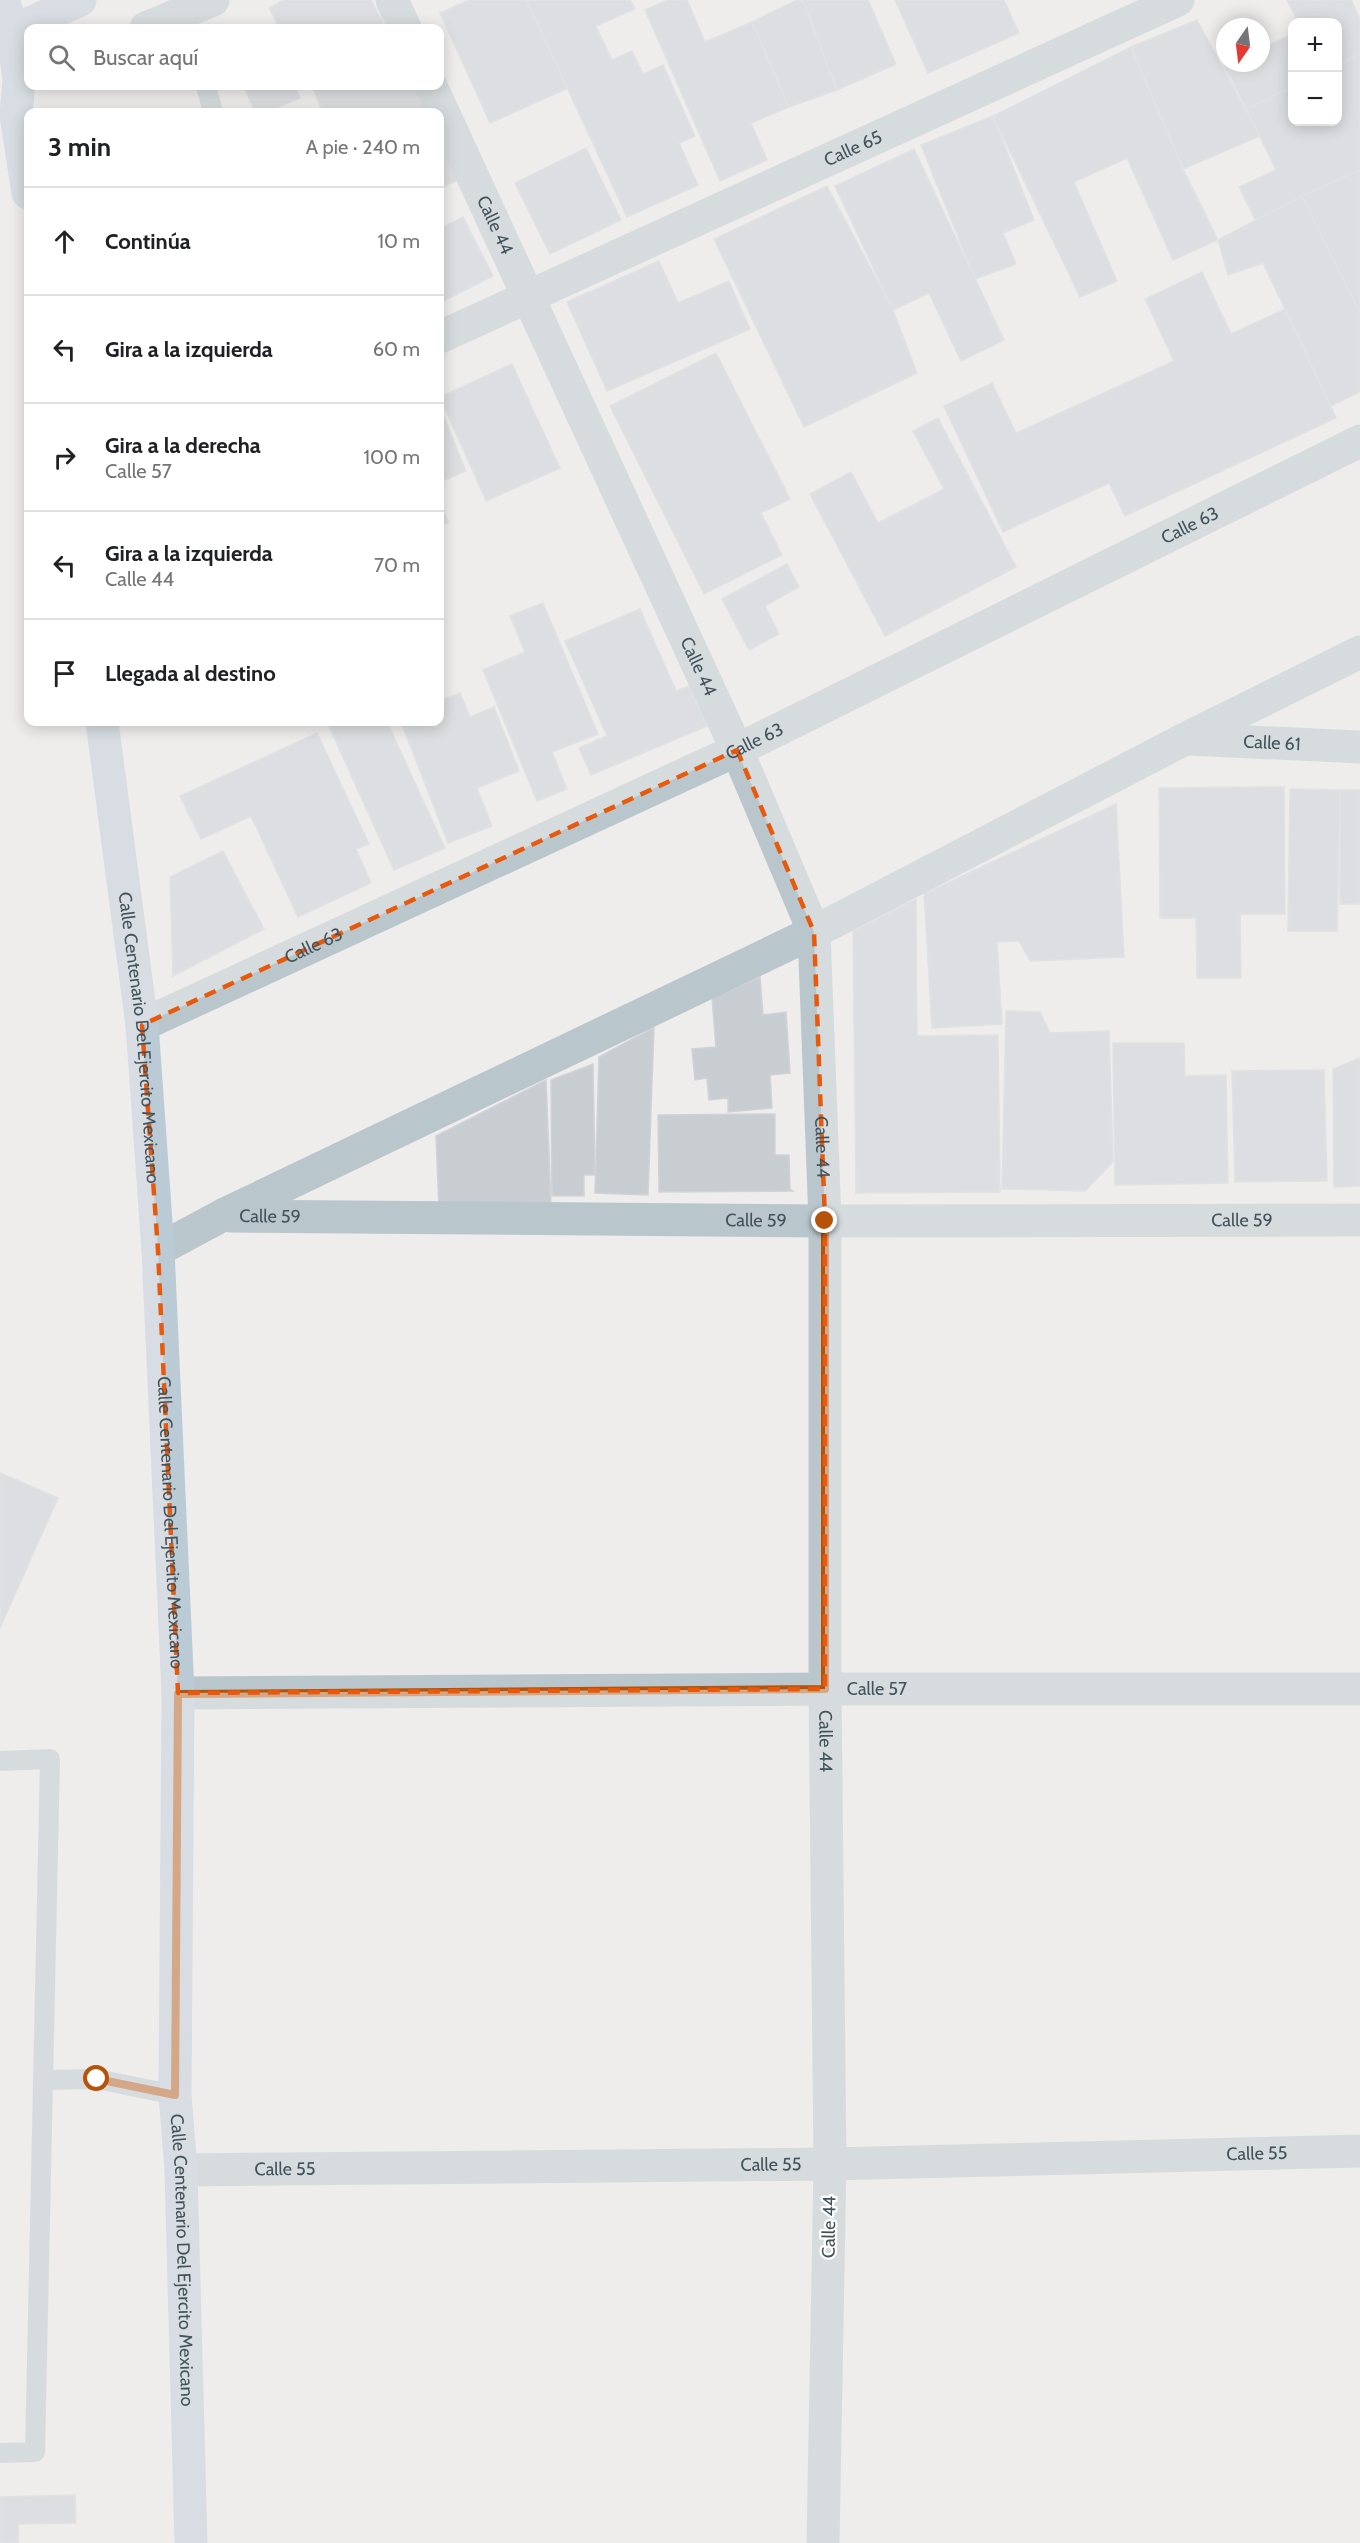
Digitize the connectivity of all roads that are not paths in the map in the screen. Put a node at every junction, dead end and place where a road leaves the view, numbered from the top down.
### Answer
1 (3, 0) edge
2 (80, 0) edge
3 (392, 0) edge
4 (1178, 0) edge
5 (193, 10) edge
6 (28, 24) edge
7 (156, 24) edge
8 (403, 24) edge
9 (24, 26) edge
10 (7, 34) edge
11 (207, 90) edge
12 (433, 90) edge
13 (13, 91) edge
14 (212, 108) edge
15 (441, 108) edge
16 (444, 114) edge
17 (24, 166) edge
18 (528, 297) junction
19 (444, 335) edge
20 (1360, 441) edge
21 (1360, 652) edge
22 (103, 726) edge
23 (1185, 739) junction
24 (1360, 747) edge
25 (737, 750) junction
26 (813, 932) junction
27 (142, 1025) junction
28 (223, 1215) junction
29 (1360, 1220) edge
30 (825, 1221) junction
31 (158, 1250) junction
32 (825, 1689) junction
33 (1360, 1689) edge
34 (178, 1694) junction
35 (0, 1761) edge
36 (43, 2080) junction
37 (175, 2095) junction
38 (1360, 2151) edge
39 (830, 2164) junction
40 (181, 2170) junction
41 (0, 2453) edge
42 (190, 2543) edge
43 (823, 2543) edge

1 - 10 main road
2 - 6 main road
3 - 8 street
4 - 18 street, Calle 65
5 - 7 street
9 - 10 main road
10 - 13 main road
11 - 14 lane
12 - 15 street, Calle 44
13 - 17 main road
16 - 18 street, Calle 44
18 - 19 street, Calle 65
18 - 25 street, Calle 44
20 - 25 street, Calle 63
21 - 23 street
22 - 27 main road, Calle Centenario Del Ejercito Mexicano
23 - 24 street, Calle 61
23 - 26 street
25 - 26 street, Calle 44
25 - 27 street, Calle 63
26 - 28 street
26 - 30 street, Calle 44
27 - 31 main road, Calle Centenario Del Ejercito Mexicano
28 - 30 street, Calle 59
28 - 31 street
29 - 30 street, Calle 59
30 - 32 street, Calle 44
31 - 34 main road, Calle Centenario Del Ejercito Mexicano
32 - 33 street, Calle 57
32 - 34 street, Calle 57
32 - 39 street, Calle 44
34 - 37 main road, Calle Centenario Del Ejercito Mexicano
35 - 36 lane
36 - 37 lane
36 - 41 lane
37 - 40 main road, Calle Centenario Del Ejercito Mexicano
38 - 39 street, Calle 55
39 - 40 street, Calle 55
39 - 43 street, Calle 44
40 - 42 main road, Calle Centenario Del Ejercito Mexicano

